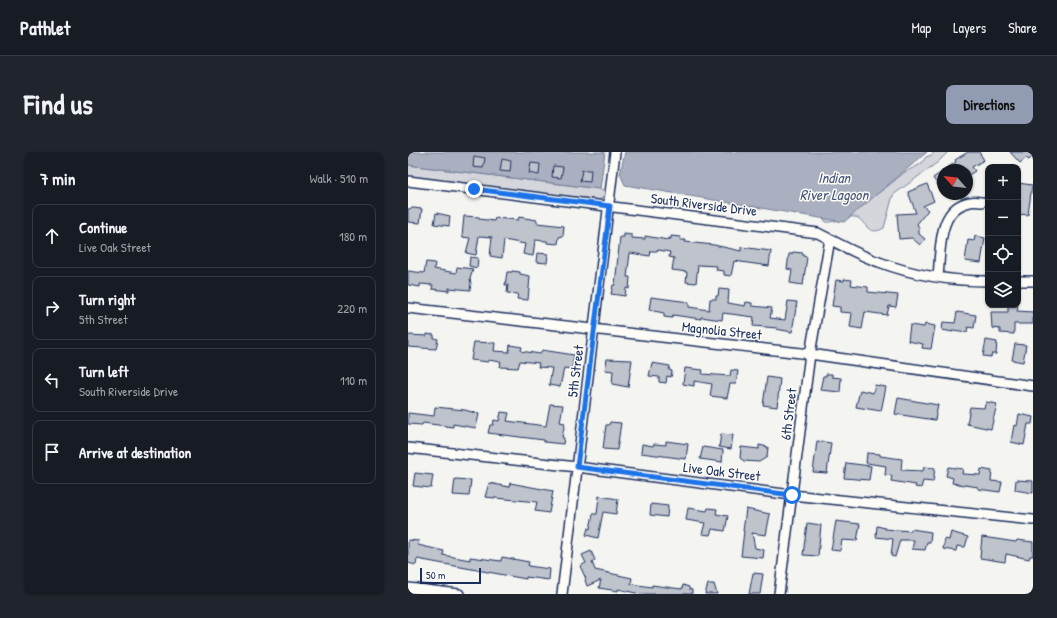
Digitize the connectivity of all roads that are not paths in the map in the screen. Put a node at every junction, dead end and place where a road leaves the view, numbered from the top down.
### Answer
1 (615, 152) edge
2 (408, 181) edge
3 (982, 202) dead end
4 (610, 206) junction
5 (830, 239) junction
6 (938, 276) junction
7 (985, 281) edge
8 (1021, 281) edge
9 (1033, 281) edge
10 (408, 308) edge
11 (594, 330) junction
12 (810, 354) junction
13 (1033, 386) edge
14 (408, 448) edge
15 (577, 467) junction
16 (792, 495) junction
17 (1033, 520) edge
18 (408, 588) edge
19 (459, 594) edge
20 (562, 594) edge
21 (780, 594) edge

1 - 4 street, 5th Street
2 - 4 street, South Riverside Drive
3 - 6 street
4 - 5 street, South Riverside Drive
4 - 11 street, 5th Street
5 - 6 street, South Riverside Drive
5 - 12 street, 6th Street
6 - 7 street, South Riverside Drive
8 - 9 street
10 - 11 street, Magnolia Street
11 - 12 street, Magnolia Street
11 - 15 street, 5th Street
12 - 13 street, Magnolia Street
12 - 16 street, 6th Street
14 - 15 street, Live Oak Street
15 - 16 street, Live Oak Street
15 - 20 street, 5th Street
16 - 17 street, Live Oak Street
16 - 21 street, 6th Street
18 - 19 street

